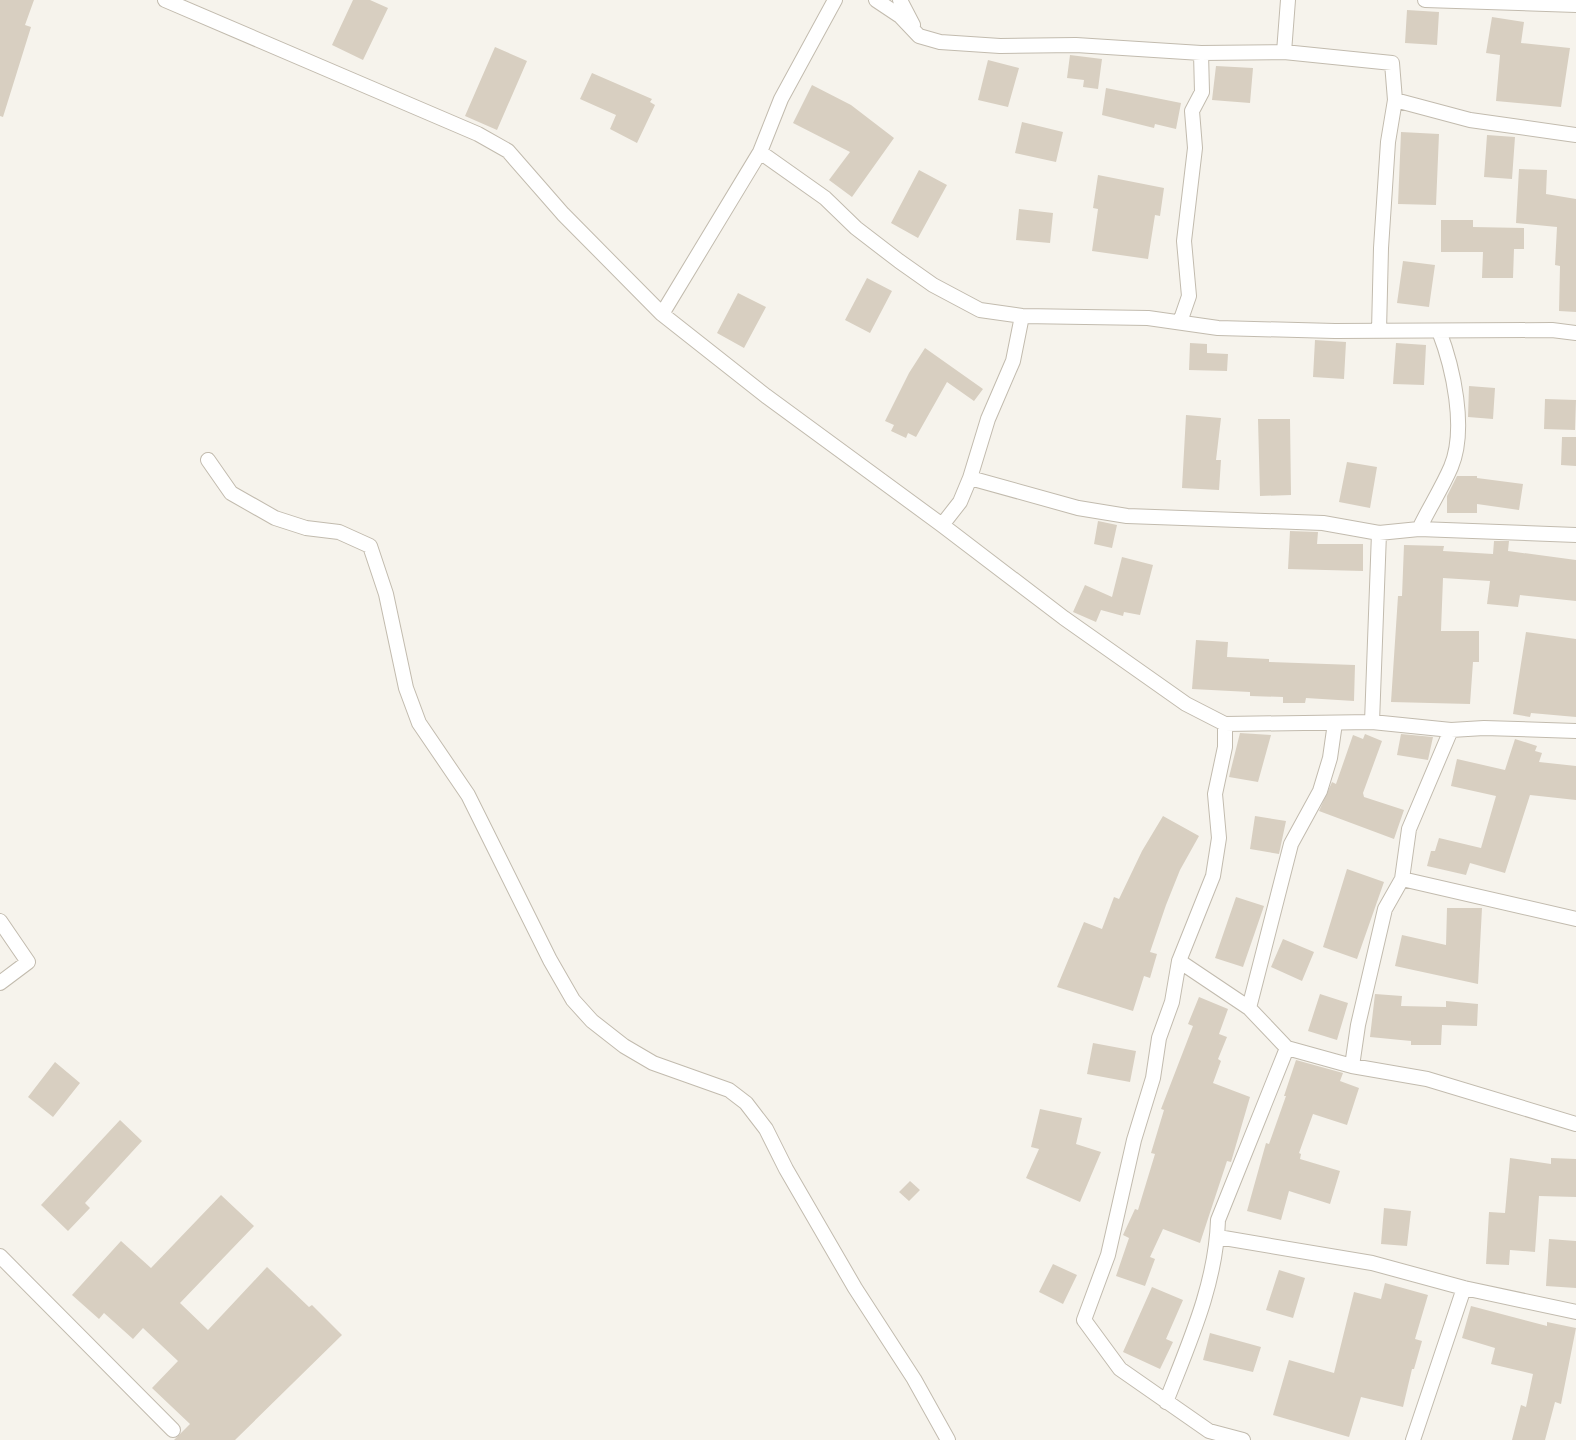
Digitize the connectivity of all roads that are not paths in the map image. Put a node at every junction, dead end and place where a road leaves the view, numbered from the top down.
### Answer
1 (165, 0) edge
2 (835, 0) edge
3 (876, 0) edge
4 (900, 0) edge
5 (1288, 0) edge
6 (1425, 0) edge
7 (1576, 5) edge
8 (919, 36) junction
9 (1284, 51) junction
10 (1201, 53) junction
11 (1395, 100) junction
12 (1576, 135) edge
13 (759, 152) junction
14 (662, 314) junction
15 (1022, 316) junction
16 (1180, 322) junction
17 (1379, 331) junction
18 (1439, 331) junction
19 (1576, 333) edge
20 (208, 460) dead end
21 (970, 478) junction
22 (942, 525) junction
23 (1419, 529) junction
24 (1379, 533) junction
25 (1576, 535) edge
26 (1372, 722) junction
27 (1335, 723) junction
28 (1225, 724) junction
29 (1451, 730) junction
30 (1576, 730) edge
31 (1402, 879) junction
32 (1576, 919) edge
33 (0, 921) edge
34 (1179, 961) junction
35 (0, 983) edge
36 (1249, 1008) junction
37 (1287, 1048) junction
38 (1352, 1066) junction
39 (1576, 1125) edge
40 (1218, 1237) junction
41 (0, 1256) edge
42 (1464, 1288) junction
43 (1576, 1312) edge
44 (1166, 1402) junction
45 (173, 1430) dead end
46 (948, 1440) edge
47 (1243, 1440) edge
48 (1413, 1440) edge

1 - 14 street
2 - 13 street
3 - 8 street
4 - 8 street
5 - 9 street
6 - 7 street
8 - 10 street
9 - 10 street
9 - 11 street
10 - 16 street
11 - 12 street
11 - 17 street
13 - 14 street
13 - 15 street
14 - 22 street
15 - 16 street
15 - 21 street
16 - 17 street
17 - 18 street
18 - 19 street
18 - 23 street
20 - 46 street
21 - 22 street
21 - 24 street
22 - 28 street
23 - 24 street
23 - 25 street
24 - 26 street
26 - 27 street
26 - 29 street
27 - 28 street
27 - 36 street
28 - 34 street
29 - 30 street
29 - 31 street
31 - 32 street
31 - 38 street
33 - 35 street
34 - 36 street
34 - 44 street
36 - 37 street
37 - 38 street
37 - 40 street
38 - 39 street
40 - 42 street
40 - 44 street
41 - 45 street
42 - 43 street
42 - 48 street
44 - 47 street

